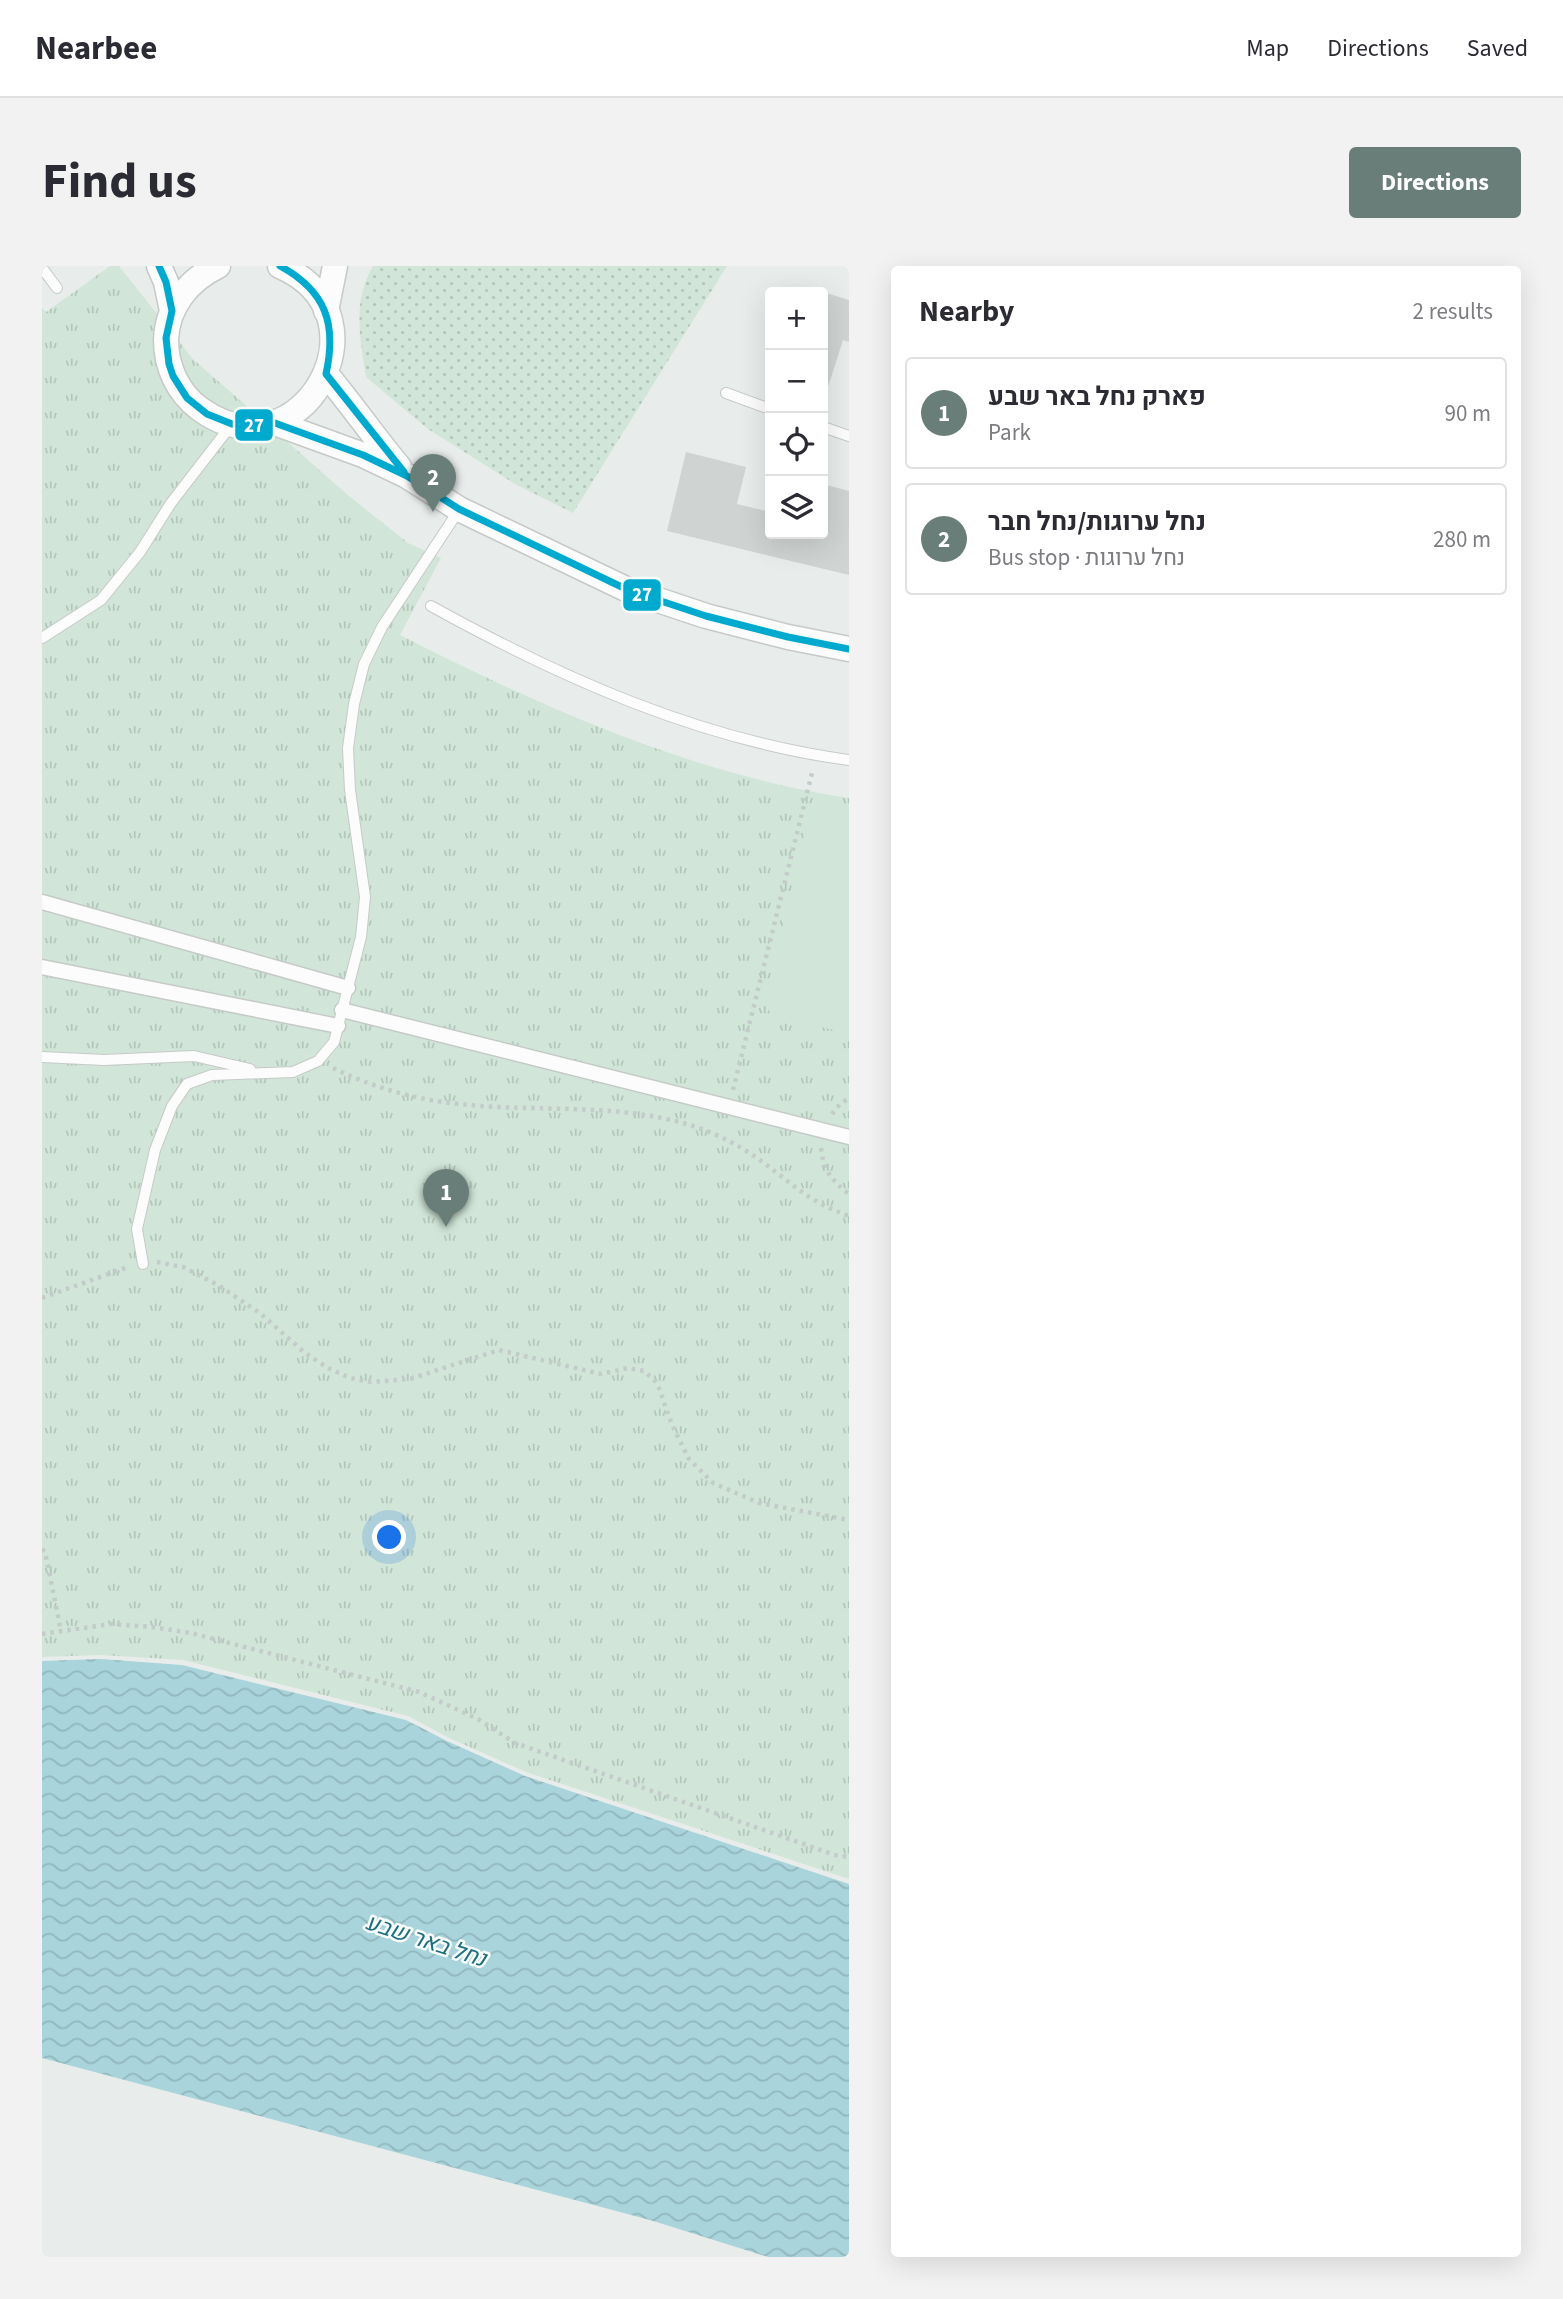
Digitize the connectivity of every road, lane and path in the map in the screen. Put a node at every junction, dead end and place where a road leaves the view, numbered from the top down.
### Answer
1 (159, 266) edge
2 (218, 266) edge
3 (280, 266) edge
4 (335, 266) edge
5 (42, 268) edge
6 (57, 288) dead end
7 (172, 311) junction
8 (326, 311) junction
9 (326, 374) junction
10 (726, 393) dead end
11 (765, 407) edge
12 (272, 422) junction
13 (232, 424) junction
14 (828, 429) edge
15 (849, 436) edge
16 (407, 476) junction
17 (459, 509) junction
18 (431, 606) dead end
19 (42, 638) edge
20 (849, 649) edge
21 (817, 754) junction
22 (849, 760) edge
23 (42, 902) edge
24 (42, 967) edge
25 (348, 988) junction
26 (342, 1010) junction
27 (338, 1026) junction
28 (42, 1057) edge
29 (318, 1061) junction
30 (270, 1073) junction
31 (729, 1107) junction
32 (849, 1137) edge
33 (849, 1216) edge
34 (143, 1264) junction
35 (42, 1298) edge
36 (849, 1520) edge
37 (42, 1549) edge
38 (61, 1631) junction
39 (42, 1634) edge
40 (849, 1857) edge

1 - 7 street
2 - 7 street
3 - 8 street
4 - 8 street
5 - 6 lane
7 - 13 street
8 - 9 street
9 - 12 street
9 - 16 street
10 - 11 lane
12 - 13 street
12 - 16 street
13 - 19 lane
14 - 15 lane
16 - 17 street
17 - 20 street
17 - 25 lane
18 - 21 lane
21 - 22 lane
21 - 31 path
23 - 25 street
24 - 27 street
25 - 26 lane
26 - 27 lane
26 - 31 street
27 - 29 lane
28 - 30 lane
29 - 30 lane
29 - 33 path
30 - 34 lane
31 - 32 street
34 - 35 path
34 - 36 path
37 - 38 path
38 - 39 path
38 - 40 path

